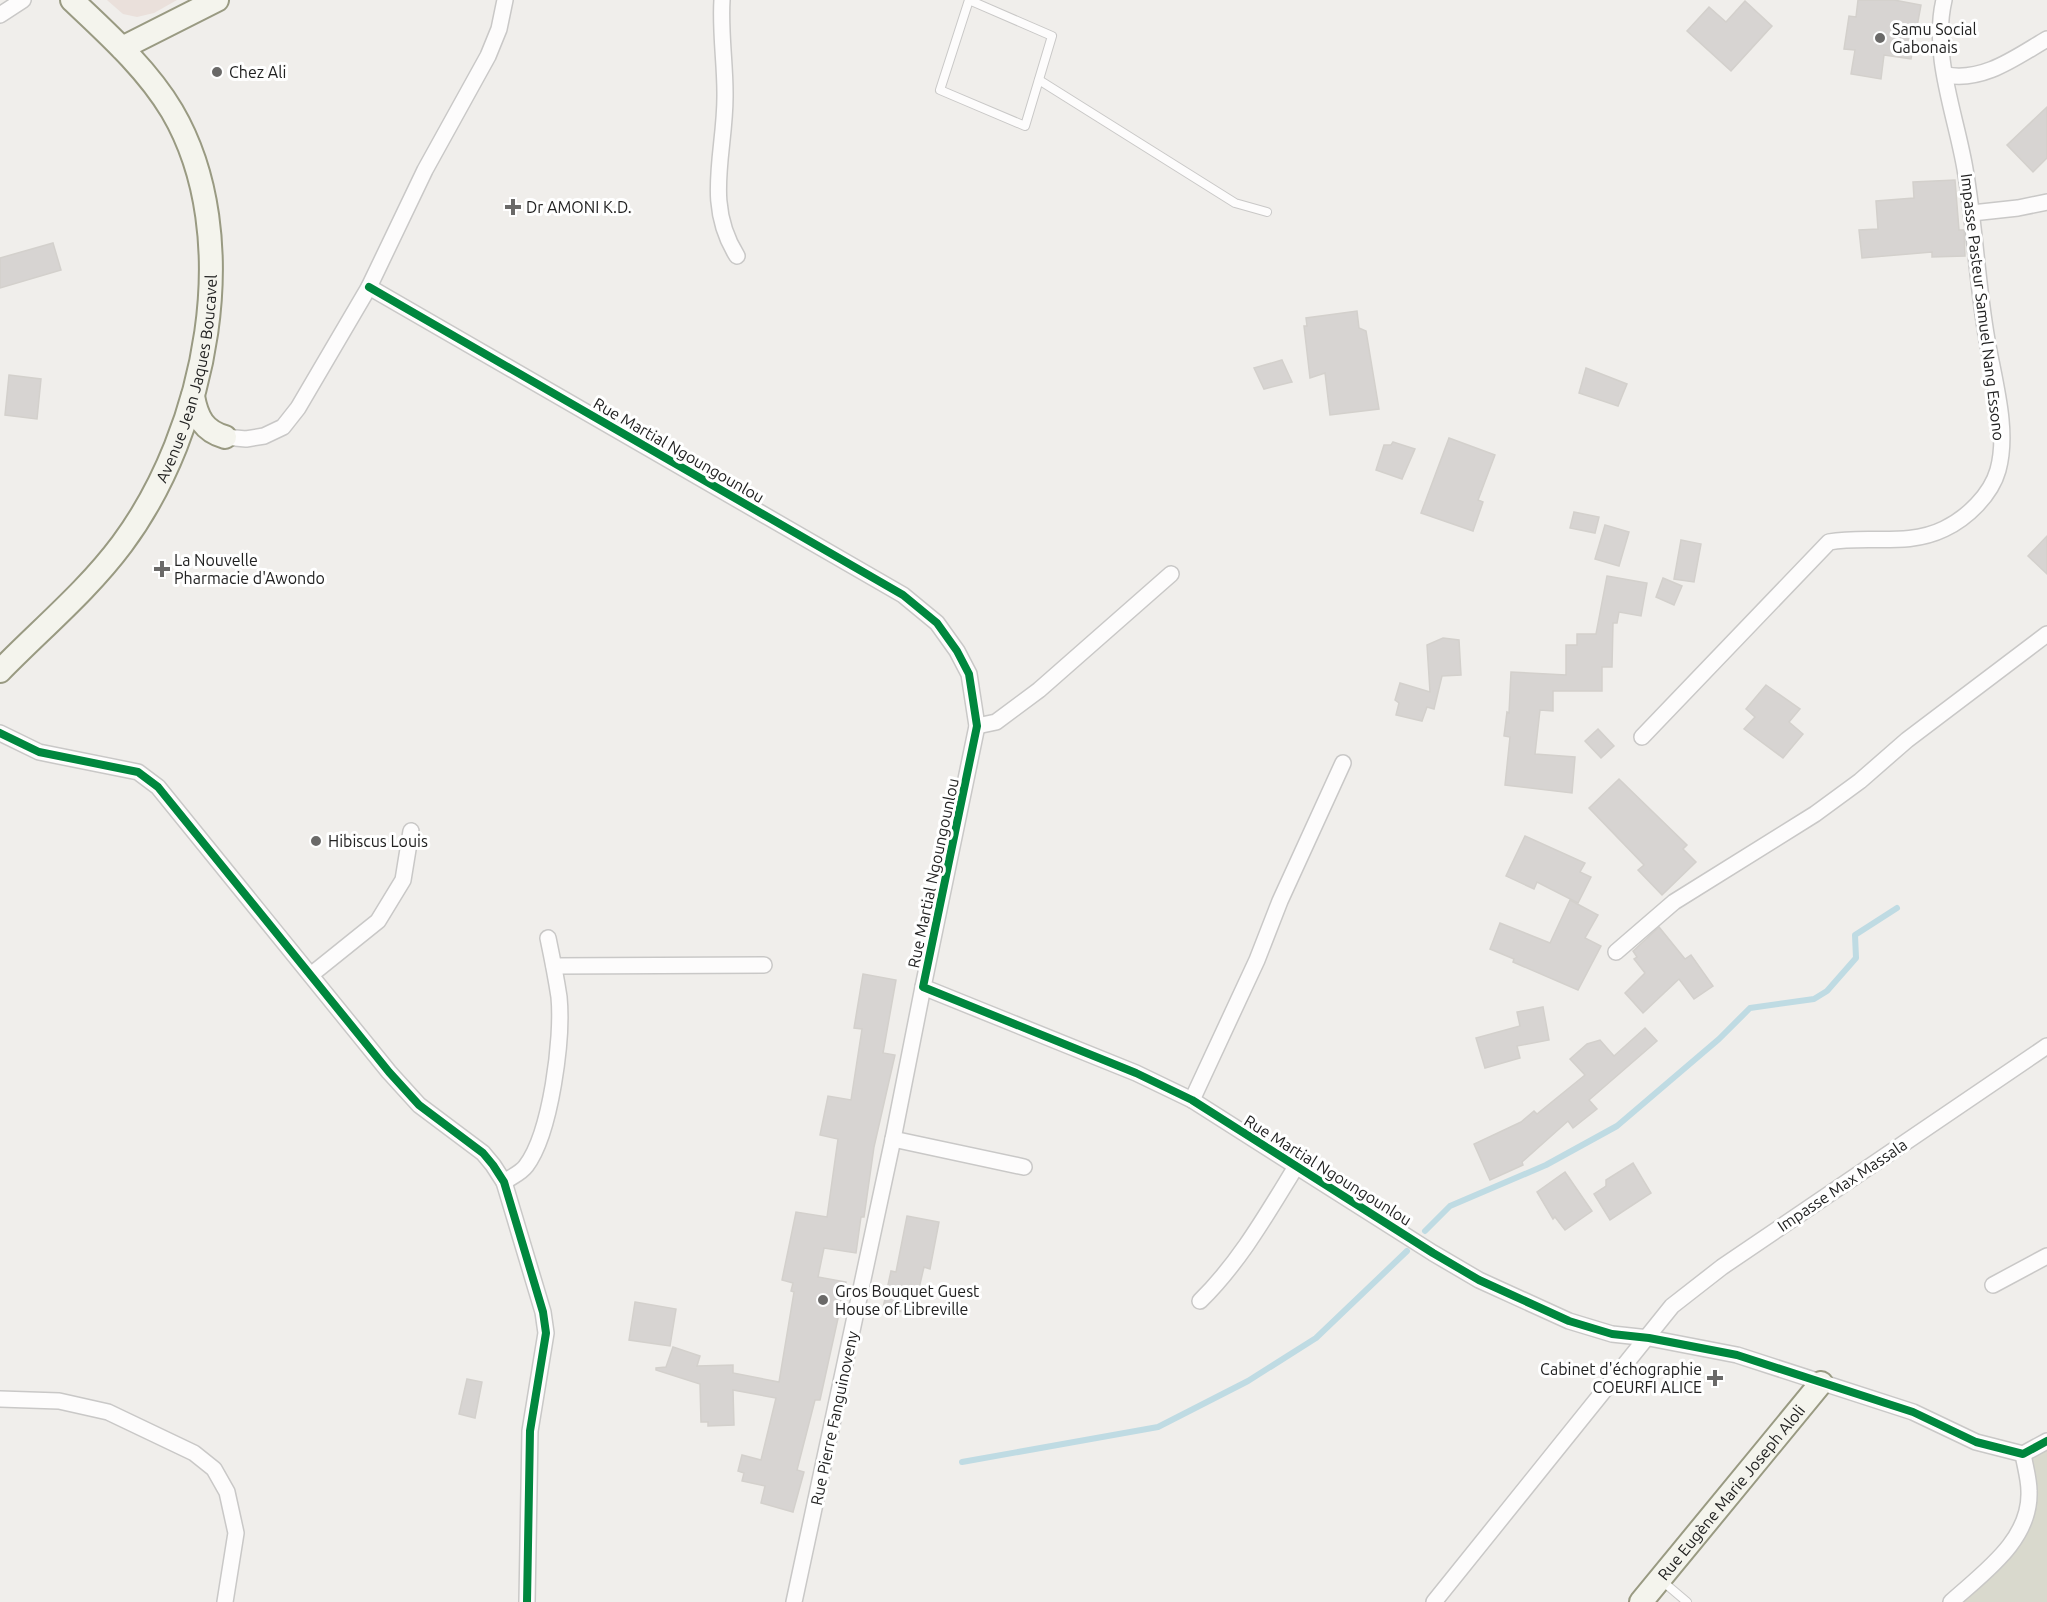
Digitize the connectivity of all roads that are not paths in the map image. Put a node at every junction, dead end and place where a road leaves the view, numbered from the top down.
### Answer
1 (23, 0) edge
2 (72, 0) edge
3 (217, 0) edge
4 (505, 0) edge
5 (722, 0) edge
6 (968, 0) edge
7 (1944, 0) edge
8 (0, 15) edge
9 (2047, 39) edge
10 (122, 48) junction
11 (1946, 75) junction
12 (1038, 80) junction
13 (2047, 202) edge
14 (1267, 212) dead end
15 (1972, 213) junction
16 (737, 256) dead end
17 (369, 287) junction
18 (192, 396) junction
19 (225, 437) junction
20 (175, 452) junction
21 (1171, 574) dead end
22 (2047, 634) edge
23 (0, 671) edge
24 (977, 726) junction
25 (0, 733) edge
26 (1642, 737) dead end
27 (1343, 763) dead end
28 (411, 831) dead end
29 (548, 938) dead end
30 (1616, 952) dead end
31 (764, 965) dead end
32 (554, 966) junction
33 (312, 974) junction
34 (923, 987) junction
35 (2047, 1046) edge
36 (1191, 1100) junction
37 (893, 1139) junction
38 (1298, 1165) junction
39 (1024, 1167) dead end
40 (504, 1182) junction
41 (2047, 1256) edge
42 (1993, 1285) dead end
43 (1200, 1301) dead end
44 (1649, 1338) junction
45 (1821, 1383) junction
46 (0, 1399) edge
47 (2047, 1441) edge
48 (2023, 1454) junction
49 (1660, 1579) junction
50 (225, 1602) edge
51 (527, 1602) edge
52 (794, 1602) edge
53 (1434, 1602) edge
54 (1641, 1602) edge
55 (1687, 1602) edge
56 (1951, 1602) edge

1 - 8 street
2 - 10 main road, Avenue Jean Jaques Boucavel
3 - 10 main road
4 - 17 street
5 - 16 street
6 - 12 lane
6 - 12 lane
7 - 11 street, Impasse Pasteur Samuel Nang Essono
9 - 11 street
10 - 18 main road, Avenue Jean Jaques Boucavel
11 - 15 street, Impasse Pasteur Samuel Nang Essono
12 - 14 lane
13 - 15 street
15 - 26 street, Impasse Pasteur Samuel Nang Essono
17 - 19 street
17 - 24 street, Rue Martial Ngoungounlou
18 - 19 main road
18 - 20 main road, Avenue Jean Jaques Boucavel
19 - 20 main road
20 - 23 main road, Avenue Jean Jaques Boucavel
21 - 24 street
22 - 30 street
24 - 34 street, Rue Martial Ngoungounlou
25 - 33 street
27 - 36 street
28 - 33 street
29 - 32 street
31 - 32 street
32 - 40 street
33 - 40 street
34 - 36 street, Rue Martial Ngoungounlou
34 - 37 street, Rue Pierre Fanguinoveny
35 - 44 street, Impasse Max Massala
36 - 38 street, Rue Martial Ngoungounlou
37 - 39 street
37 - 52 street, Rue Pierre Fanguinoveny
38 - 43 street
38 - 44 street, Rue Martial Ngoungounlou
40 - 51 street
41 - 42 street
44 - 45 street, Rue Martial Ngoungounlou
44 - 53 street, Impasse Max Massala
45 - 48 street, Rue Martial Ngoungounlou
45 - 49 main road, Rue Eugène Marie Joseph Aloli
46 - 50 street
47 - 48 street
48 - 56 street
49 - 54 main road, Rue Eugène Marie Joseph Aloli
49 - 55 lane

